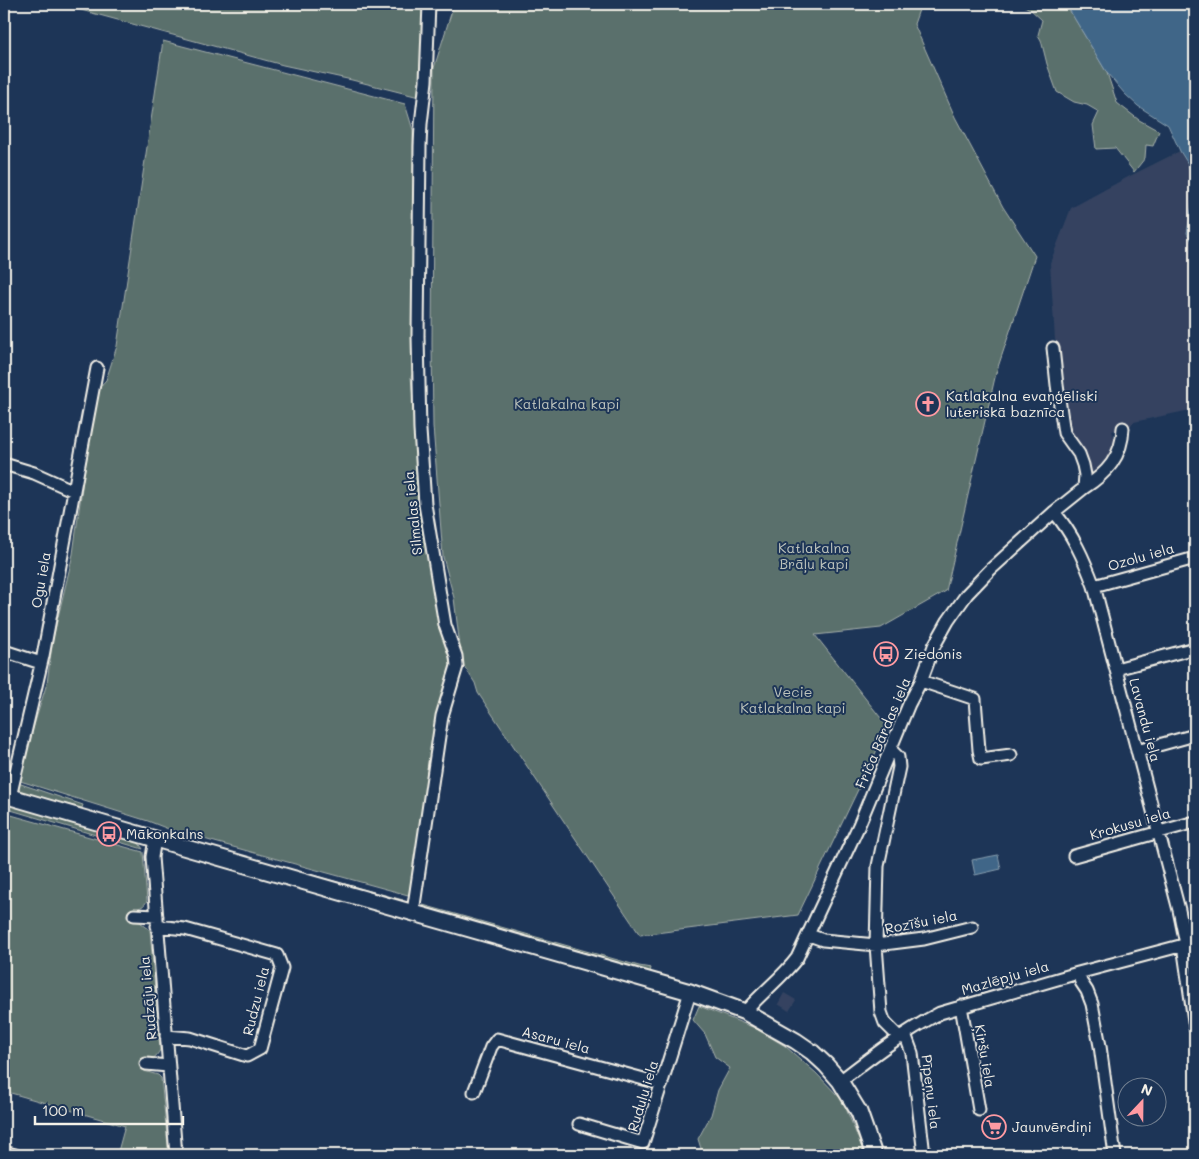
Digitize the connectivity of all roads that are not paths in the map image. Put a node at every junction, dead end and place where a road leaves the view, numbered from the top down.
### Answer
1 (430, 4) edge
2 (1053, 348) dead end
3 (97, 368) dead end
4 (1123, 428) dead end
5 (4, 464) edge
6 (1084, 488) junction
7 (74, 491) junction
8 (1054, 512) junction
9 (1195, 558) edge
10 (1094, 586) junction
11 (1195, 648) edge
12 (4, 652) edge
13 (41, 662) junction
14 (1116, 670) junction
15 (921, 681) junction
16 (1195, 735) edge
17 (891, 750) junction
18 (1137, 751) junction
19 (1011, 755) dead end
20 (7, 796) edge
21 (1195, 822) edge
22 (1158, 832) junction
23 (155, 839) junction
24 (1074, 856) dead end
25 (413, 912) junction
26 (134, 915) dead end
27 (157, 921) junction
28 (972, 927) dead end
29 (808, 935) junction
30 (1188, 944) edge
31 (876, 945) junction
32 (1078, 973) junction
33 (690, 992) junction
34 (961, 1006) junction
35 (745, 1012) junction
36 (1195, 1028) edge
37 (166, 1036) junction
38 (903, 1036) junction
39 (146, 1064) dead end
40 (168, 1066) junction
41 (840, 1081) junction
42 (662, 1084) junction
43 (474, 1092) dead end
44 (979, 1110) dead end
45 (579, 1124) dead end
46 (4, 1152) edge
47 (15, 1155) edge
48 (176, 1155) edge
49 (874, 1155) edge
50 (924, 1155) edge
51 (1115, 1155) edge

1 - 25 street, Silmalas iela
2 - 6 street
3 - 7 street, Ogu iela
4 - 6 street, Friča Bārdas iela
5 - 7 street
6 - 8 street, Friča Bārdas iela
7 - 13 street, Ogu iela
8 - 10 street, Lavandu iela
8 - 15 street, Friča Bārdas iela
9 - 10 street, Ozolu iela
10 - 14 street, Lavandu iela
11 - 14 street
12 - 13 street
13 - 20 street, Ogu iela
14 - 18 street, Lavandu iela
15 - 17 street, Friča Bārdas iela
15 - 19 street
16 - 18 street
17 - 29 street, Friča Bārdas iela
17 - 31 street
18 - 22 street, Lavandu iela
20 - 23 main road
21 - 22 street, Krokusu iela
22 - 24 street, Krokusu iela
22 - 30 street, Lavandu iela
23 - 25 main road
23 - 27 street, Rudzāju iela
25 - 33 main road
26 - 27 street
27 - 37 street, Rudzāju iela
27 - 37 street, Rudzu iela
28 - 31 street, Rozīšu iela
29 - 31 street, Rozīšu iela
29 - 35 street, Friča Bārdas iela
30 - 32 street, Mazlēpju iela
30 - 36 street, Lavandu iela
31 - 38 street
32 - 34 street, Mazlēpju iela
32 - 51 street
33 - 35 main road
33 - 42 street, Ruduļu iela
34 - 38 street, Mazlēpju iela
34 - 44 street, Ķiršu iela
35 - 41 main road
37 - 40 street, Rudzāju iela
38 - 41 street, Mazlēpju iela
38 - 50 street, Pīpeņu iela
39 - 40 street
40 - 48 street, Rudzāju iela
41 - 49 main road
42 - 43 street, Asaru iela
42 - 45 street, Ruduļu iela
46 - 47 street

